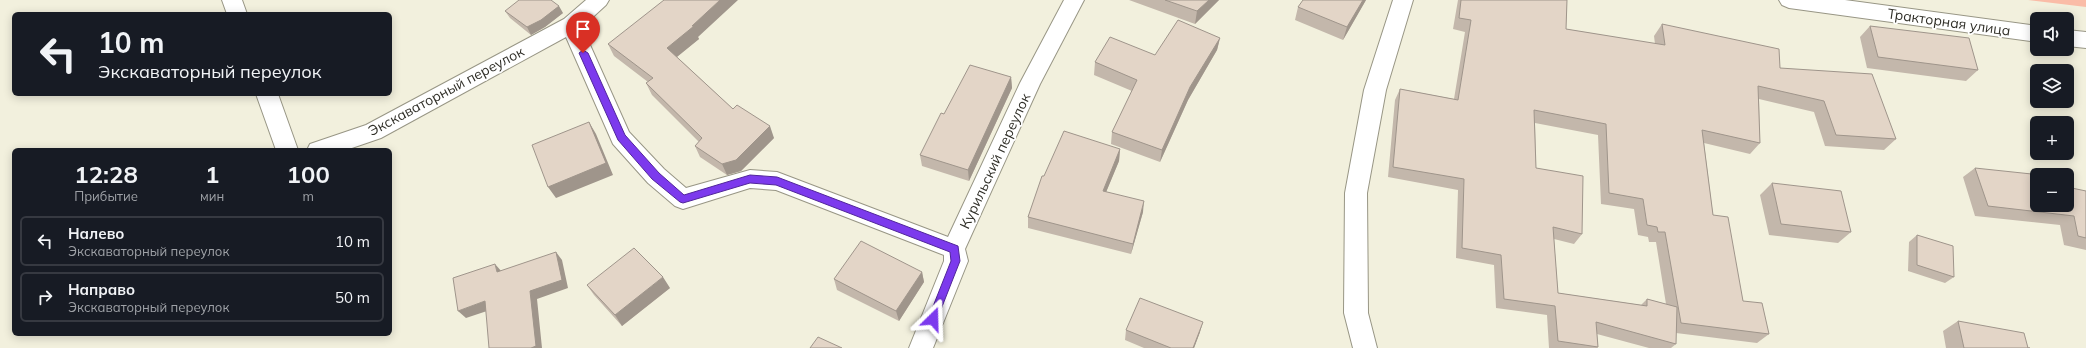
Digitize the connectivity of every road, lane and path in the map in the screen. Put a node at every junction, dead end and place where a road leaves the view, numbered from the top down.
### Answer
1 (232, 0) edge
2 (599, 0) edge
3 (1074, 0) edge
4 (1403, 0) edge
5 (1789, 0) edge
6 (237, 12) edge
7 (571, 25) junction
8 (2030, 33) edge
9 (2074, 39) edge
10 (2086, 40) edge
11 (268, 96) edge
12 (286, 148) edge
13 (324, 148) edge
14 (954, 249) junction
15 (921, 348) edge
16 (1365, 348) edge

1 - 6 street
2 - 7 street, Экскаваторный переулок
3 - 14 street, Курильский переулок
4 - 16 street
5 - 8 street, Тракторная улица
7 - 13 street, Экскаваторный переулок
7 - 14 street
9 - 10 street
11 - 12 street
14 - 15 street, Курильский переулок

